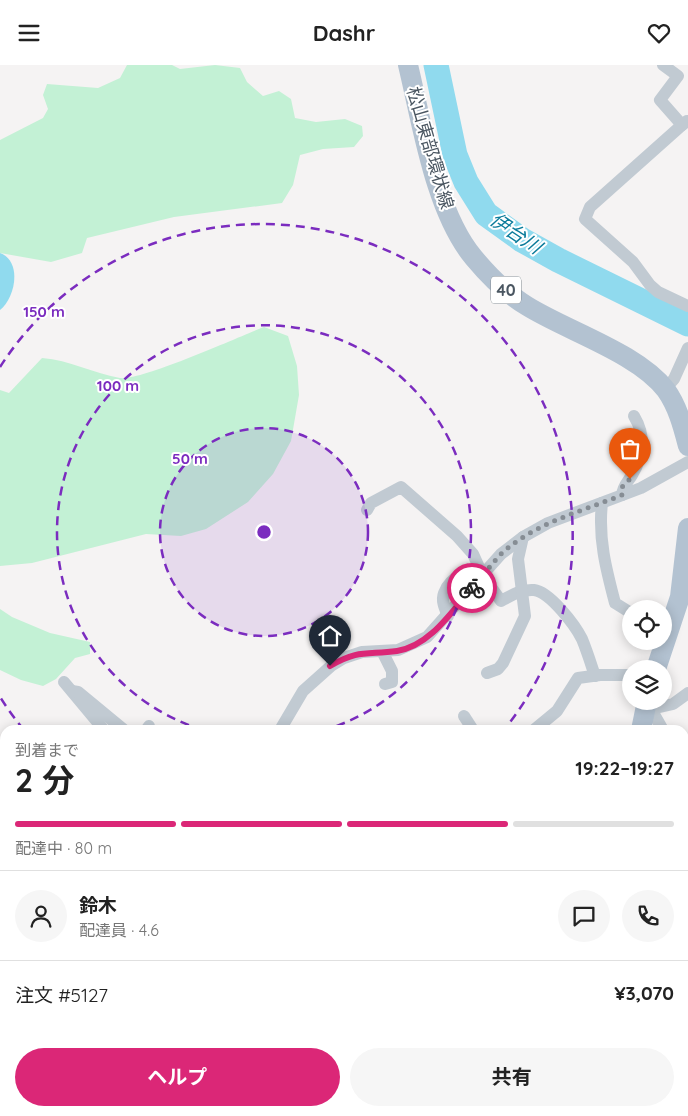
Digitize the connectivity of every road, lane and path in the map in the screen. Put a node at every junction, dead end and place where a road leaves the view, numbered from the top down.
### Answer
1 (408, 65) edge
2 (663, 65) edge
3 (685, 122) edge
4 (688, 306) edge
5 (688, 348) edge
6 (665, 389) junction
7 (634, 416) dead end
8 (688, 446) edge
9 (688, 462) edge
10 (622, 495) junction
11 (602, 503) junction
12 (367, 510) dead end
13 (688, 528) edge
14 (523, 537) junction
15 (483, 576) junction
16 (522, 591) junction
17 (622, 607) edge
18 (672, 615) edge
19 (448, 616) junction
20 (382, 651) junction
21 (487, 673) dead end
22 (622, 675) edge
23 (595, 676) junction
24 (385, 684) dead end
25 (688, 693) edge
26 (672, 704) edge
27 (647, 710) edge
28 (650, 710) edge
29 (464, 716) dead end
30 (100, 725) edge
31 (118, 725) edge
32 (283, 725) edge
33 (470, 725) edge
34 (540, 725) edge
35 (642, 725) edge
36 (660, 725) edge

1 - 6 main road, 松山東部環状線 / 40
2 - 3 street
3 - 4 street
5 - 6 street
6 - 8 main road, 松山東部環状線 / 40
7 - 10 street
9 - 10 street
10 - 11 street
11 - 14 street
11 - 17 street
12 - 15 street
13 - 18 main road
14 - 15 street
14 - 16 street
15 - 16 street
15 - 19 street
15 - 19 street
16 - 21 street
16 - 23 street
19 - 20 street
20 - 24 street
20 - 32 street
22 - 23 street
23 - 34 street
25 - 26 street
27 - 35 main road
28 - 36 street
29 - 33 street
30 - 31 street

